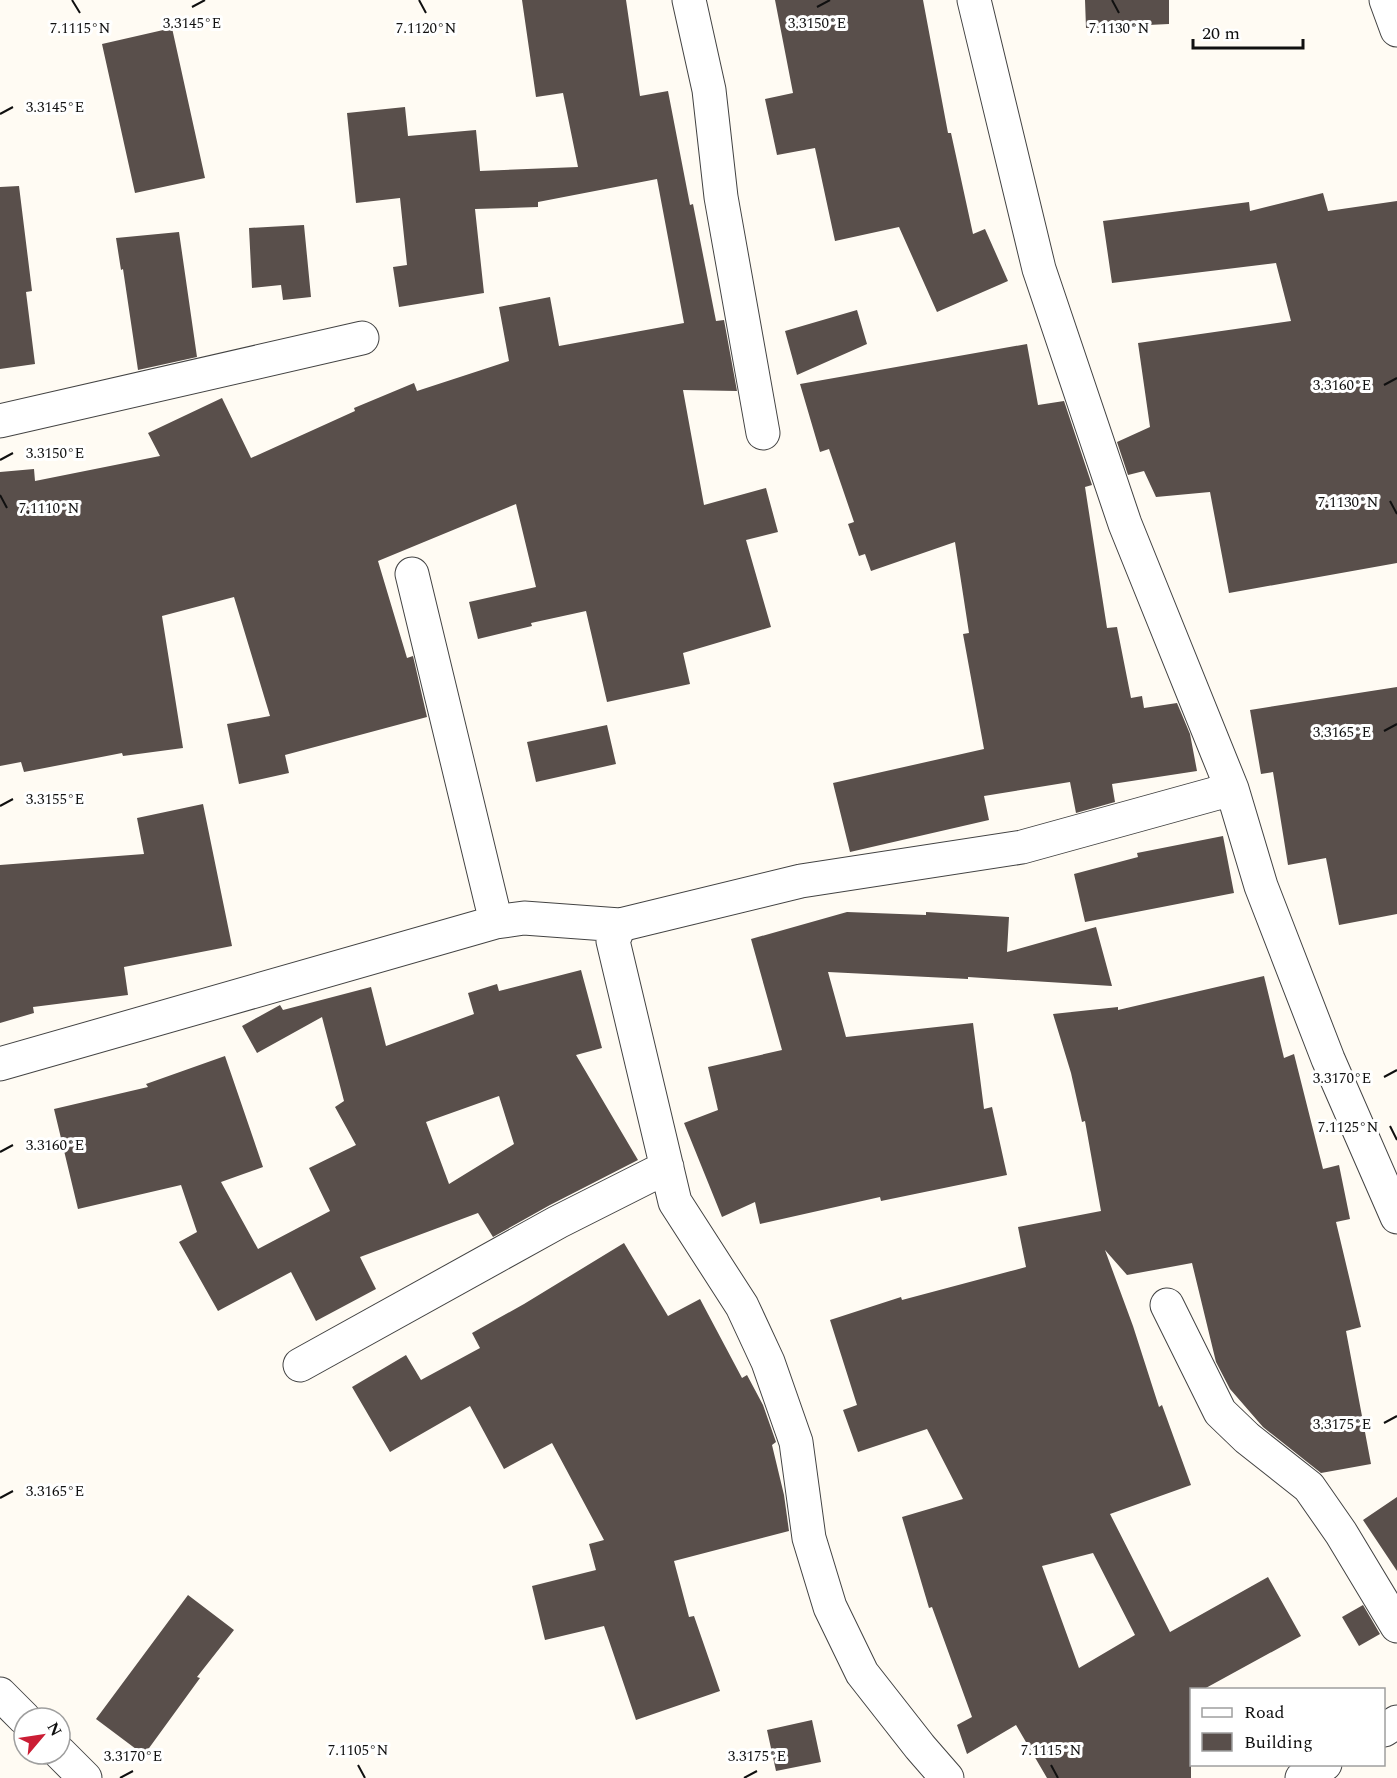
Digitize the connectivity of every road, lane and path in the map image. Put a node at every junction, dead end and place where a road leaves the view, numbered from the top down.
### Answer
1 (689, 0) edge
2 (974, 0) edge
3 (1386, 0) edge
4 (1397, 30) edge
5 (362, 338) dead end
6 (0, 421) edge
7 (763, 433) dead end
8 (412, 574) dead end
9 (1232, 789) junction
10 (496, 922) junction
11 (620, 925) junction
12 (0, 1064) edge
13 (667, 1167) junction
14 (1397, 1218) edge
15 (1167, 1305) dead end
16 (300, 1365) dead end
17 (1397, 1626) edge
18 (0, 1694) edge
19 (12, 1706) edge
20 (72, 1765) edge
21 (1322, 1766) edge
22 (85, 1778) edge
23 (947, 1778) edge
24 (1302, 1778) edge

1 - 7 street
2 - 9 street
3 - 4 street
5 - 6 street
8 - 10 street
9 - 11 street
9 - 14 street
10 - 11 street
10 - 12 street
11 - 13 street
13 - 16 street
13 - 23 street
15 - 17 street
18 - 19 street
20 - 22 street
21 - 24 street

